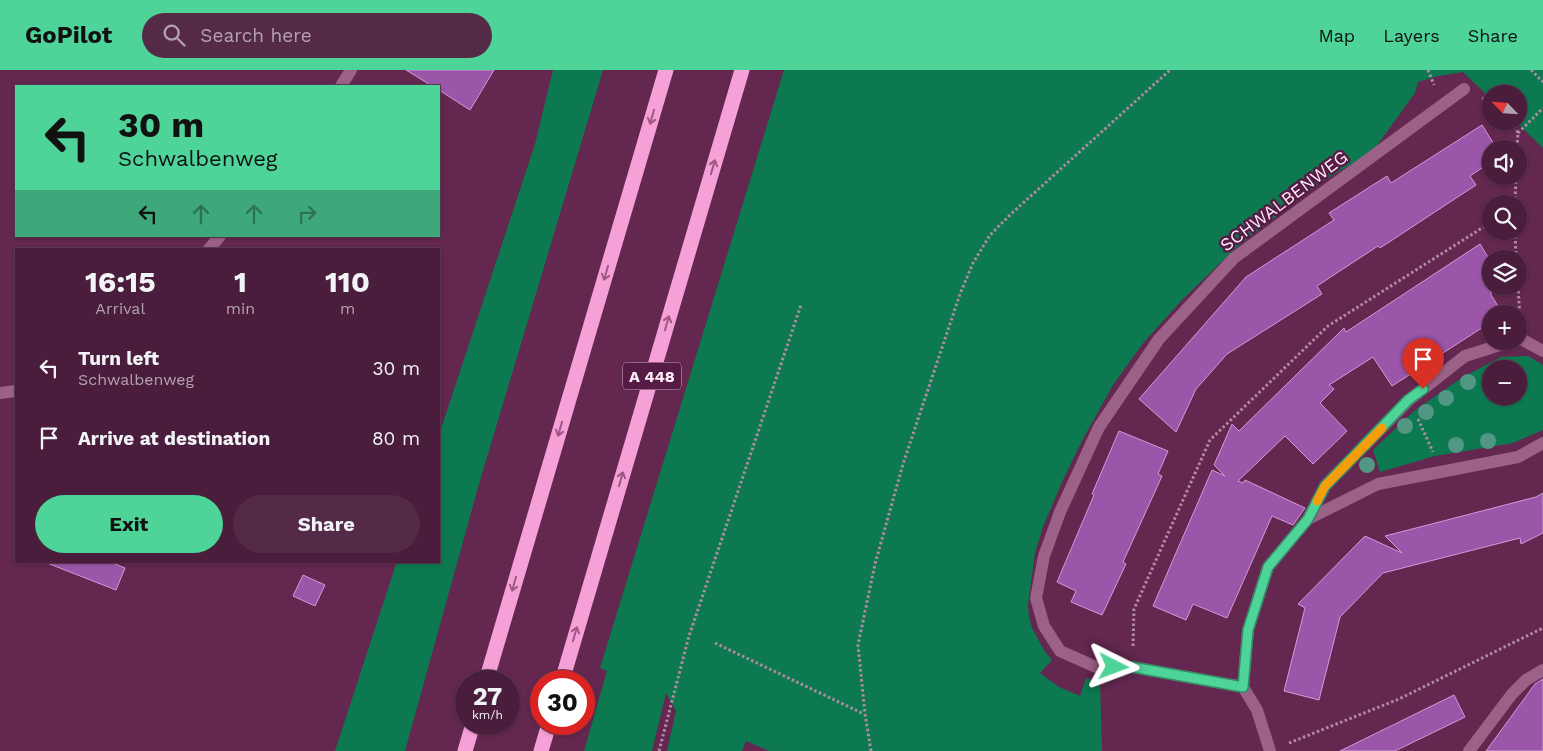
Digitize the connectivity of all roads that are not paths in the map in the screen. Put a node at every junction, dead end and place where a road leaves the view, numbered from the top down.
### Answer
1 (351, 70) edge
2 (666, 70) edge
3 (742, 70) edge
4 (343, 85) edge
5 (1464, 89) dead end
6 (219, 237) edge
7 (210, 248) edge
8 (1527, 344) edge
9 (1485, 350) edge
10 (1543, 351) edge
11 (15, 391) edge
12 (0, 393) edge
13 (1543, 443) edge
14 (1308, 519) junction
15 (489, 670) edge
16 (565, 670) edge
17 (1543, 670) edge
18 (1243, 687) junction
19 (471, 735) edge
20 (546, 735) edge
21 (466, 751) edge
22 (541, 751) edge
23 (1270, 751) edge
24 (1469, 751) edge

1 - 4 street
2 -> 15 highway
16 -> 3 highway, A 448
5 - 18 street, SCHWALBENWEG
6 - 7 street
8 - 10 street
9 - 14 street
11 - 12 street
13 - 14 street
14 - 18 street
17 - 24 street
18 - 23 street
19 - 21 highway
20 - 22 highway

